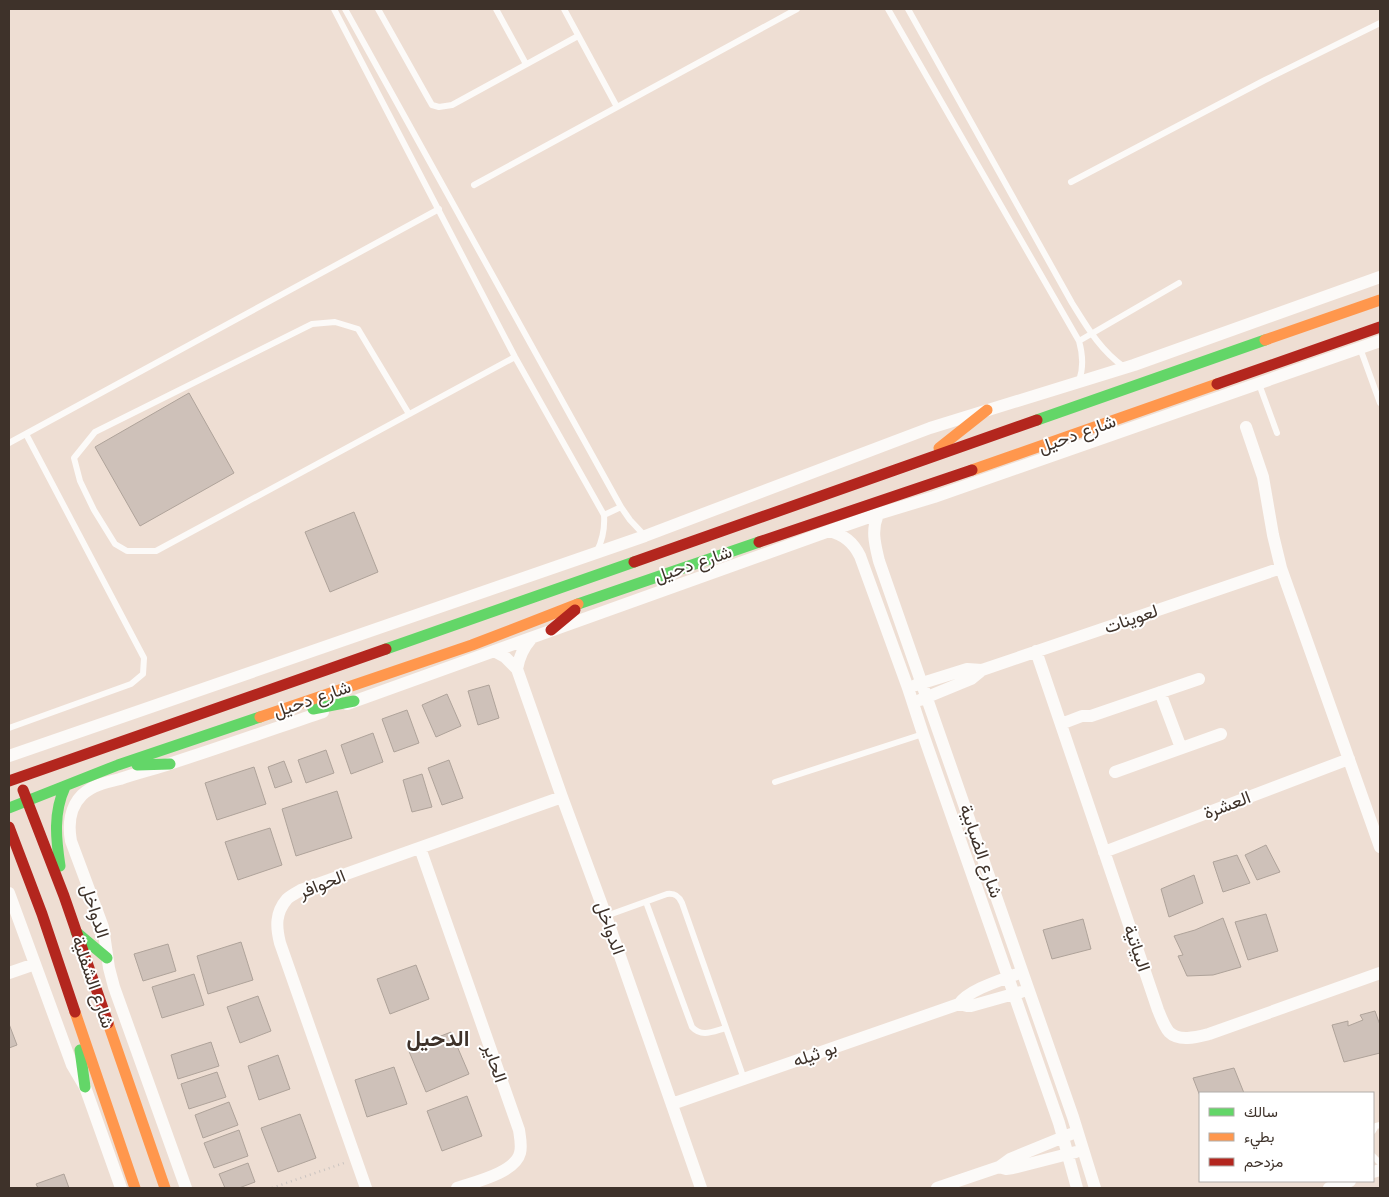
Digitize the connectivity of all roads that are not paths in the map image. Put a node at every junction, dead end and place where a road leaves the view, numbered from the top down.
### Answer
1 (334, 9) edge
2 (345, 9) edge
3 (378, 9) edge
4 (496, 9) edge
5 (573, 9) edge
6 (797, 9) edge
7 (888, 9) edge
8 (908, 9) edge
9 (565, 11) edge
10 (1380, 23) edge
11 (578, 36) junction
12 (526, 64) junction
13 (617, 107) junction
14 (1071, 182) dead end
15 (474, 185) dead end
16 (439, 209) junction
17 (1380, 277) edge
18 (1179, 283) dead end
19 (1380, 300) edge
20 (1077, 311) junction
21 (1065, 317) junction
22 (1380, 327) edge
23 (1092, 335) junction
24 (1079, 341) junction
25 (1380, 341) edge
26 (1360, 348) junction
27 (515, 357) junction
28 (1124, 367) junction
29 (1079, 382) junction
30 (1259, 384) junction
31 (1380, 402) edge
32 (987, 410) junction
33 (409, 414) junction
34 (1246, 427) dead end
35 (26, 434) junction
36 (1277, 434) dead end
37 (9, 444) edge
38 (926, 458) junction
39 (959, 475) junction
40 (934, 497) junction
41 (621, 507) junction
42 (878, 514) junction
43 (604, 515) junction
44 (829, 531) junction
45 (644, 536) junction
46 (596, 554) junction
47 (1281, 568) junction
48 (587, 600) junction
49 (551, 630) junction
50 (531, 639) junction
51 (472, 645) junction
52 (494, 651) junction
53 (1036, 651) junction
54 (517, 669) junction
55 (982, 670) junction
56 (1199, 679) dead end
57 (923, 683) junction
58 (908, 688) junction
59 (1160, 692) junction
60 (928, 697) junction
61 (354, 701) junction
62 (913, 703) junction
63 (248, 721) junction
64 (1062, 727) junction
65 (9, 728) edge
66 (923, 734) junction
67 (1221, 734) dead end
68 (1181, 748) junction
69 (9, 756) edge
70 (1350, 759) junction
71 (170, 764) junction
72 (118, 765) junction
73 (1115, 772) dead end
74 (13, 779) edge
75 (775, 782) dead end
76 (98, 785) joint
77 (65, 787) junction
78 (562, 797) junction
79 (27, 801) junction
80 (9, 808) edge
81 (9, 827) edge
82 (1380, 847) edge
83 (420, 848) junction
84 (1104, 852) junction
85 (9, 853) edge
86 (9, 893) edge
87 (64, 896) junction
88 (646, 902) junction
89 (42, 914) junction
90 (606, 916) junction
91 (75, 932) junction
92 (107, 958) junction
93 (35, 964) junction
94 (1023, 972) junction
95 (9, 973) edge
96 (1380, 973) edge
97 (1009, 977) junction
98 (1029, 989) junction
99 (1015, 994) junction
100 (959, 1004) junction
101 (74, 1007) junction
102 (726, 1028) junction
103 (744, 1080) junction
104 (85, 1087) junction
105 (672, 1104) junction
106 (1077, 1132) junction
107 (1063, 1138) junction
108 (1083, 1150) junction
109 (1068, 1154) junction
110 (999, 1168) junction
111 (1347, 1182) edge
112 (121, 1188) edge
113 (135, 1188) edge
114 (165, 1188) edge
115 (186, 1188) edge
116 (366, 1188) edge
117 (457, 1188) edge
118 (701, 1188) edge
119 (938, 1188) edge
120 (1077, 1188) edge
121 (1095, 1188) edge
122 (1329, 1188) edge

1 - 16 lane
2 - 41 lane
3 - 12 lane
4 - 12 lane
5 - 9 lane
6 - 13 lane
7 - 21 lane
8 - 20 lane
9 - 11 lane
10 - 14 lane
11 - 12 lane
11 - 13 lane
13 - 15 lane
16 - 27 lane
16 - 35 lane
17 - 28 street
18 - 23 lane
19 - 38 main road, شارع دحيل
20 - 21 lane
20 - 23 lane
21 - 24 lane
22 - 39 main road, شارع دحيل
23 - 24 lane
23 - 28 lane
24 - 29 lane
25 - 26 street, شارع دحيل
26 - 30 street, شارع دحيل
26 - 31 lane
27 - 33 lane
27 - 43 lane
28 - 29 street
29 - 32 street
30 - 36 lane
30 - 40 street, شارع دحيل
32 - 38 main road
32 - 45 street
33 - 33 lane
34 - 47 street
35 - 37 lane
35 - 65 lane
38 - 74 main road, شارع دحيل
39 - 40 main road
39 - 48 main road, شارع دحيل
40 - 42 street, شارع دحيل
41 - 43 lane
41 - 45 lane
42 - 44 street, شارع دحيل
42 - 57 street, شارع الضبابية
43 - 46 lane
44 - 49 street, شارع دحيل
44 - 58 street, شارع الضبابية
45 - 46 street
46 - 69 street
47 - 53 street, لعوينات
47 - 70 street
48 - 49 main road
48 - 51 main road, شارع دحيل
49 - 50 street, شارع دحيل
50 - 52 street, شارع دحيل
50 - 54 street
51 - 52 main road
51 - 63 main road, شارع دحيل
52 - 54 street
52 - 61 street, شارع دحيل
53 - 55 street, لعوينات
53 - 64 street, البياتية
54 - 78 street, الدواخل
55 - 57 street, لعوينات
55 - 60 street, لعوينات
56 - 59 street
57 - 58 street, لعوينات
57 - 60 street, شارع الضبابية
58 - 62 street, شارع الضبابية
59 - 64 street
59 - 68 street
60 - 62 street, لعوينات
60 - 94 street, شارع الضبابية
61 - 63 main road
61 - 71 street, شارع دحيل
62 - 66 street, شارع الضبابية
63 - 72 main road, شارع دحيل
64 - 84 street, البياتية
66 - 75 lane
66 - 97 street, شارع الضبابية
67 - 68 street
68 - 73 street
70 - 82 street
70 - 84 street, العشرة
71 - 72 main road
71 - 76 street, شارع دحيل
72 - 77 main road, شارع دحيل
74 - 79 main road, شارع الشفلية
76 - 92 street, الدواخل
77 - 79 main road, شارع دحيل
77 - 87 main road
78 - 83 street, الحوافر
78 - 90 street, الدواخل
79 - 80 main road, شارع دحيل
79 - 87 main road, شارع الشفلية
81 - 89 main road, شارع الشفلية
83 - 116 street, الحوافر
83 - 117 street, الحاير
84 - 96 street, البياتية
85 - 89 main road
86 - 93 street
87 - 91 main road, شارع الشفلية
88 - 90 lane
88 - 102 lane
88 - 102 lane
89 - 101 main road, شارع الشفلية
90 - 105 street, الدواخل
91 - 92 main road
91 - 114 main road, شارع الشفلية
92 - 115 street, الدواخل
93 - 95 street
93 - 104 street
94 - 97 street, بو ثيله
94 - 98 street, شارع الضبابية
97 - 99 street, شارع الضبابية
97 - 100 street, بو ثيله
98 - 99 street, بو ثيله
98 - 106 street, شارع الضبابية
99 - 100 street, بو ثيله
99 - 107 street, شارع الضبابية
100 - 103 street, بو ثيله
101 - 104 main road
101 - 113 main road, شارع الشفلية
102 - 103 lane
103 - 105 street, بو ثيله
104 - 112 street
105 - 118 street, الدواخل
106 - 107 street
106 - 108 street, شارع الضبابية
107 - 109 street, شارع الضبابية
107 - 110 street
108 - 109 street
108 - 121 street, شارع الضبابية
109 - 110 street
109 - 120 street, شارع الضبابية
110 - 119 street
111 - 122 street

